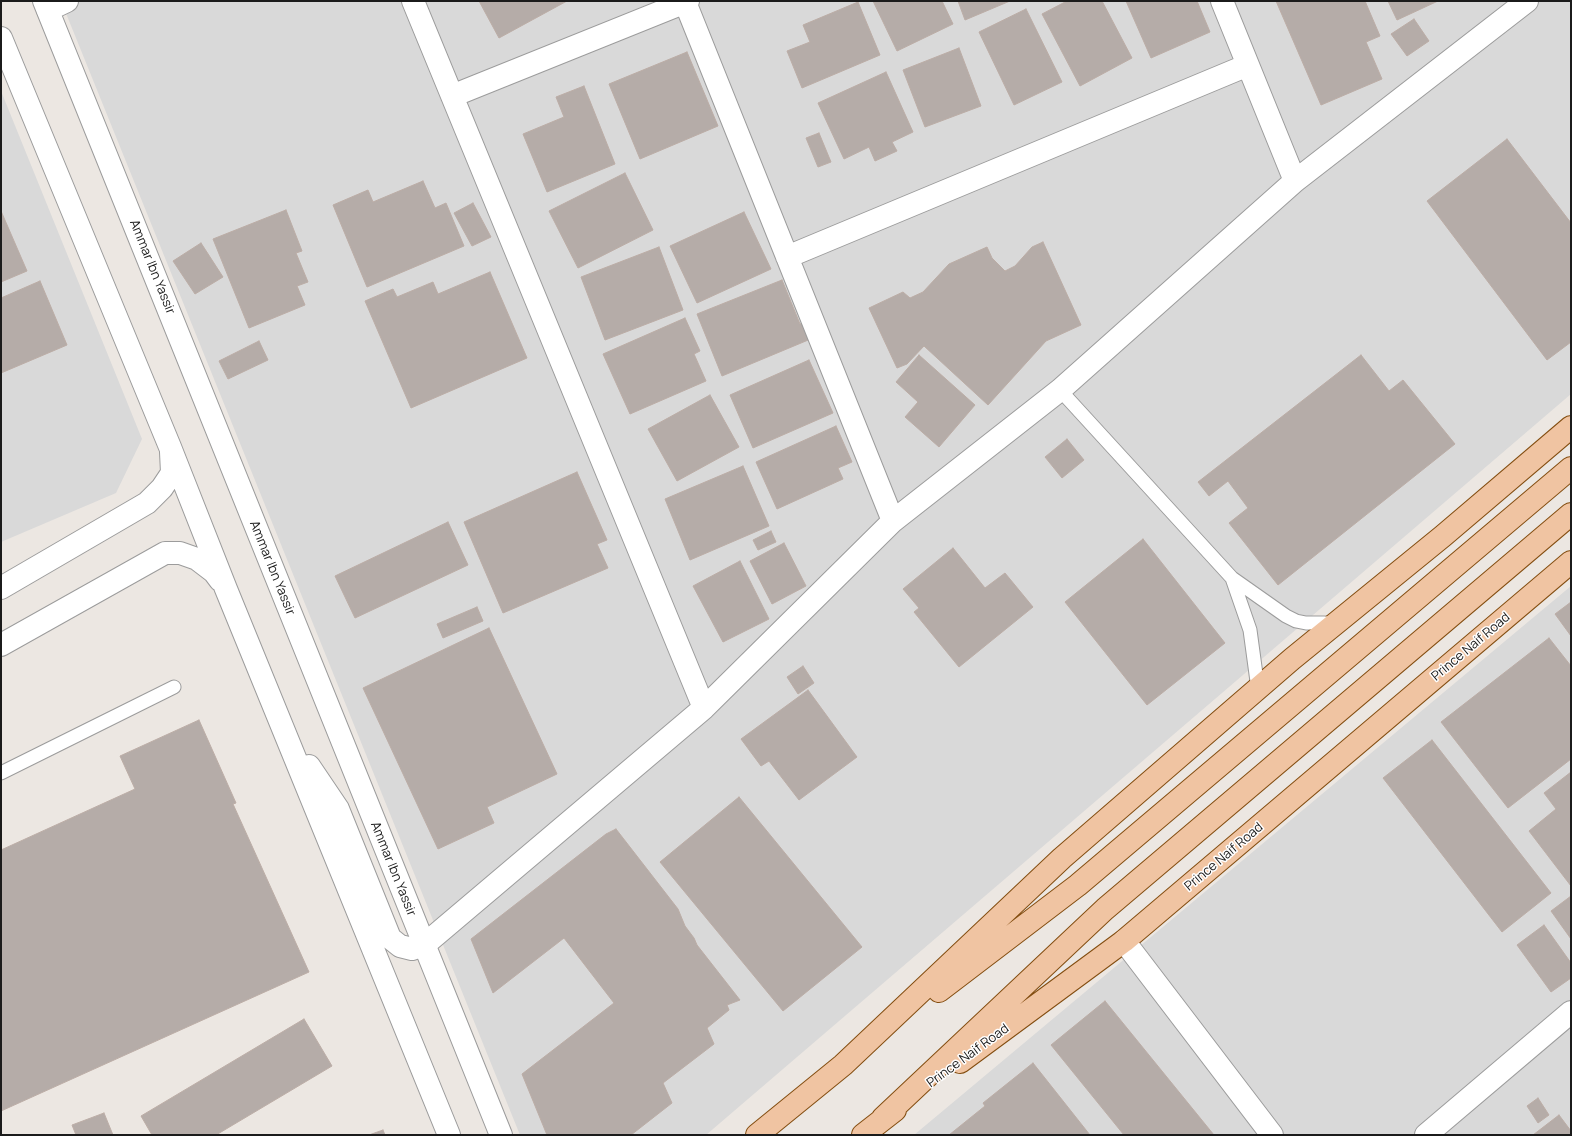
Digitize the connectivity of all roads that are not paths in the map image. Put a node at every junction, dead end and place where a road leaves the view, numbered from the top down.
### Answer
1 (413, 1) edge
2 (1222, 1) edge
3 (1527, 1) edge
4 (686, 2) edge
5 (53, 4) edge
6 (1503, 10) edge
7 (1, 38) edge
8 (1248, 65) junction
9 (452, 96) junction
10 (1294, 182) junction
11 (787, 257) junction
12 (1060, 390) junction
13 (1571, 427) edge
14 (170, 447) junction
15 (1571, 468) edge
16 (1571, 514) edge
17 (893, 521) junction
18 (1571, 562) edge
19 (1232, 578) junction
20 (1, 588) edge
21 (226, 589) junction
22 (1337, 623) junction
23 (1, 645) edge
24 (174, 687) dead end
25 (1258, 688) junction
26 (704, 708) junction
27 (280, 721) junction
28 (1, 773) edge
29 (1124, 941) junction
30 (424, 945) junction
31 (1571, 1012) edge
32 (843, 1065) junction
33 (883, 1118) junction
34 (449, 1135) edge
35 (501, 1135) edge
36 (757, 1135) edge
37 (863, 1135) edge
38 (1272, 1135) edge
39 (1426, 1135) edge

1 - 9 street
2 - 8 street
3 - 6 street
4 - 9 street
4 - 11 street
5 - 30 street, Ammar Ibn Yassir
6 - 10 street
7 - 14 street
8 - 10 street
8 - 11 street
9 - 26 street
10 - 12 street
11 - 17 street
12 - 17 street
12 - 19 lane
13 - 22 main road
14 - 20 street
14 - 21 street
15 - 32 main road
16 - 33 main road
17 - 26 street
18 - 29 main road, Prince Naif Road
19 - 22 lane
19 - 25 lane
21 - 23 street
21 - 27 street
22 - 25 main road
24 - 28 lane
25 - 32 main road
26 - 30 street
27 - 30 street
27 - 34 street
29 - 33 main road, Prince Naif Road
29 - 38 street
30 - 35 street, Ammar Ibn Yassir
31 - 39 street
32 - 36 main road
33 - 37 main road, Prince Naif Road

